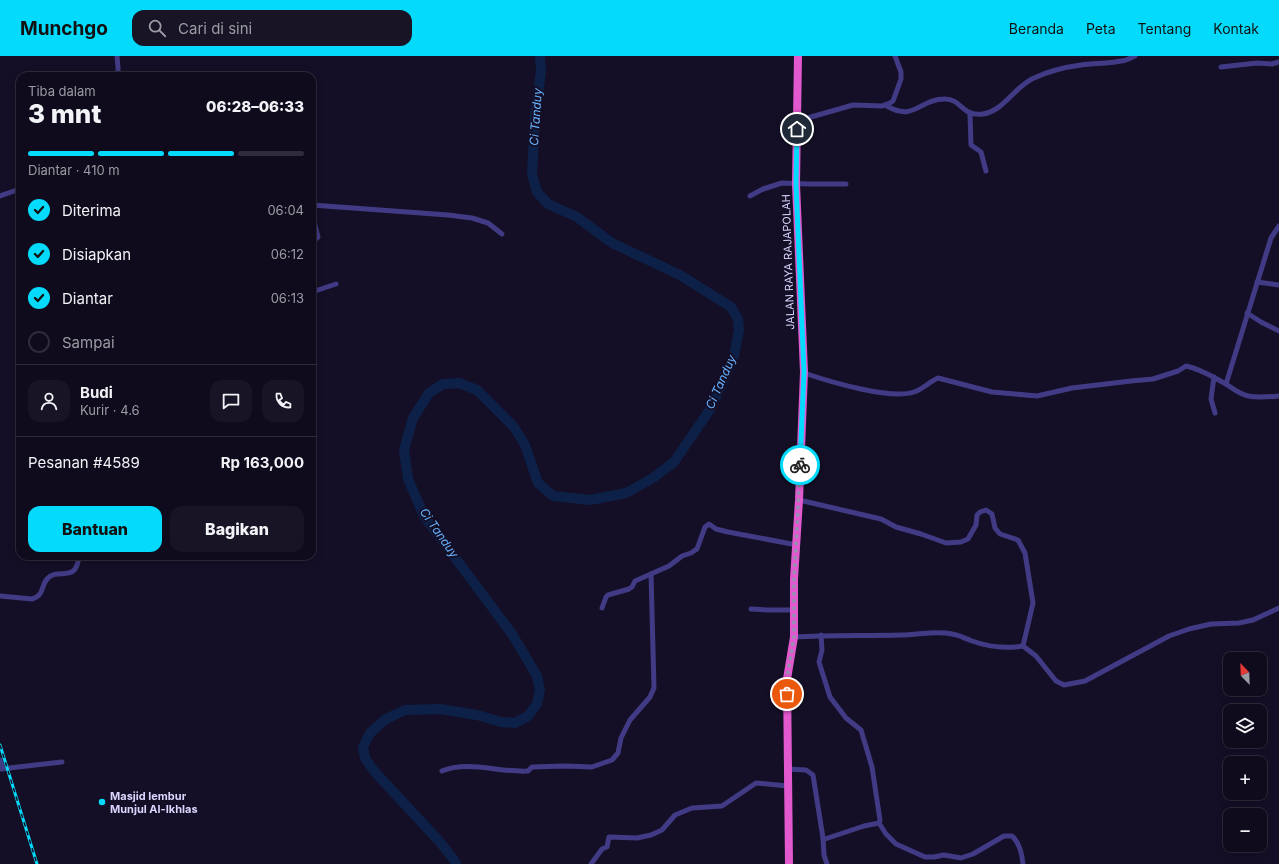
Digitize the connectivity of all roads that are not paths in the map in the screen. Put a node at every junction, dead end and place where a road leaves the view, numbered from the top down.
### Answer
1 (117, 56) edge
2 (798, 56) edge
3 (895, 56) edge
4 (1135, 56) edge
5 (1279, 62) edge
6 (1221, 67) dead end
7 (118, 72) edge
8 (885, 105) junction
9 (970, 114) junction
10 (797, 121) junction
11 (986, 171) dead end
12 (796, 184) junction
13 (846, 184) dead end
14 (16, 190) edge
15 (0, 196) edge
16 (750, 196) dead end
17 (316, 205) edge
18 (1279, 226) edge
19 (316, 229) edge
20 (502, 234) dead end
21 (316, 239) edge
22 (1257, 282) junction
23 (336, 284) dead end
24 (1279, 285) edge
25 (316, 291) edge
26 (1247, 313) junction
27 (1279, 331) edge
28 (804, 372) junction
29 (1214, 377) junction
30 (1226, 384) junction
31 (1279, 396) edge
32 (1215, 413) dead end
33 (799, 500) junction
34 (797, 546) junction
35 (79, 560) edge
36 (651, 574) junction
37 (0, 596) edge
38 (602, 608) dead end
39 (1279, 608) edge
40 (751, 609) dead end
41 (795, 610) junction
42 (820, 635) junction
43 (794, 637) junction
44 (1023, 646) junction
45 (0, 760) edge
46 (62, 762) dead end
47 (2, 769) edge
48 (788, 769) junction
49 (442, 771) dead end
50 (788, 786) junction
51 (879, 823) junction
52 (823, 838) junction
53 (590, 864) edge
54 (789, 864) edge
55 (827, 864) edge
56 (1023, 864) edge

1 - 7 street
2 - 10 highway, JALAN RAYA RAJAPOLAH
3 - 8 street
4 - 9 street
5 - 6 street
8 - 9 street
8 - 10 street
9 - 11 street
10 - 12 highway, JALAN RAYA RAJAPOLAH
12 - 13 street
12 - 16 street
12 - 28 highway, JALAN RAYA RAJAPOLAH
14 - 15 street
17 - 20 street
18 - 22 street
19 - 21 street
22 - 24 street
22 - 26 street
23 - 25 street
26 - 27 street
26 - 30 street
28 - 29 street
28 - 33 highway, JALAN RAYA RAJAPOLAH
29 - 30 street
29 - 32 street
30 - 31 street
33 - 34 highway, JALAN RAYA RAJAPOLAH
33 - 44 street
34 - 36 street
34 - 41 highway, JALAN RAYA RAJAPOLAH
35 - 37 street
36 - 38 street
36 - 49 street
39 - 44 street
40 - 41 street
41 - 43 highway, JALAN RAYA RAJAPOLAH
42 - 43 street
42 - 44 street
42 - 51 street
43 - 48 highway, JALAN RAYA RAJAPOLAH
45 - 47 street
46 - 47 street
48 - 50 highway, JALAN RAYA RAJAPOLAH
48 - 52 street
50 - 53 street
50 - 54 highway, JALAN RAYA RAJAPOLAH
51 - 52 street
51 - 56 street
52 - 55 street

